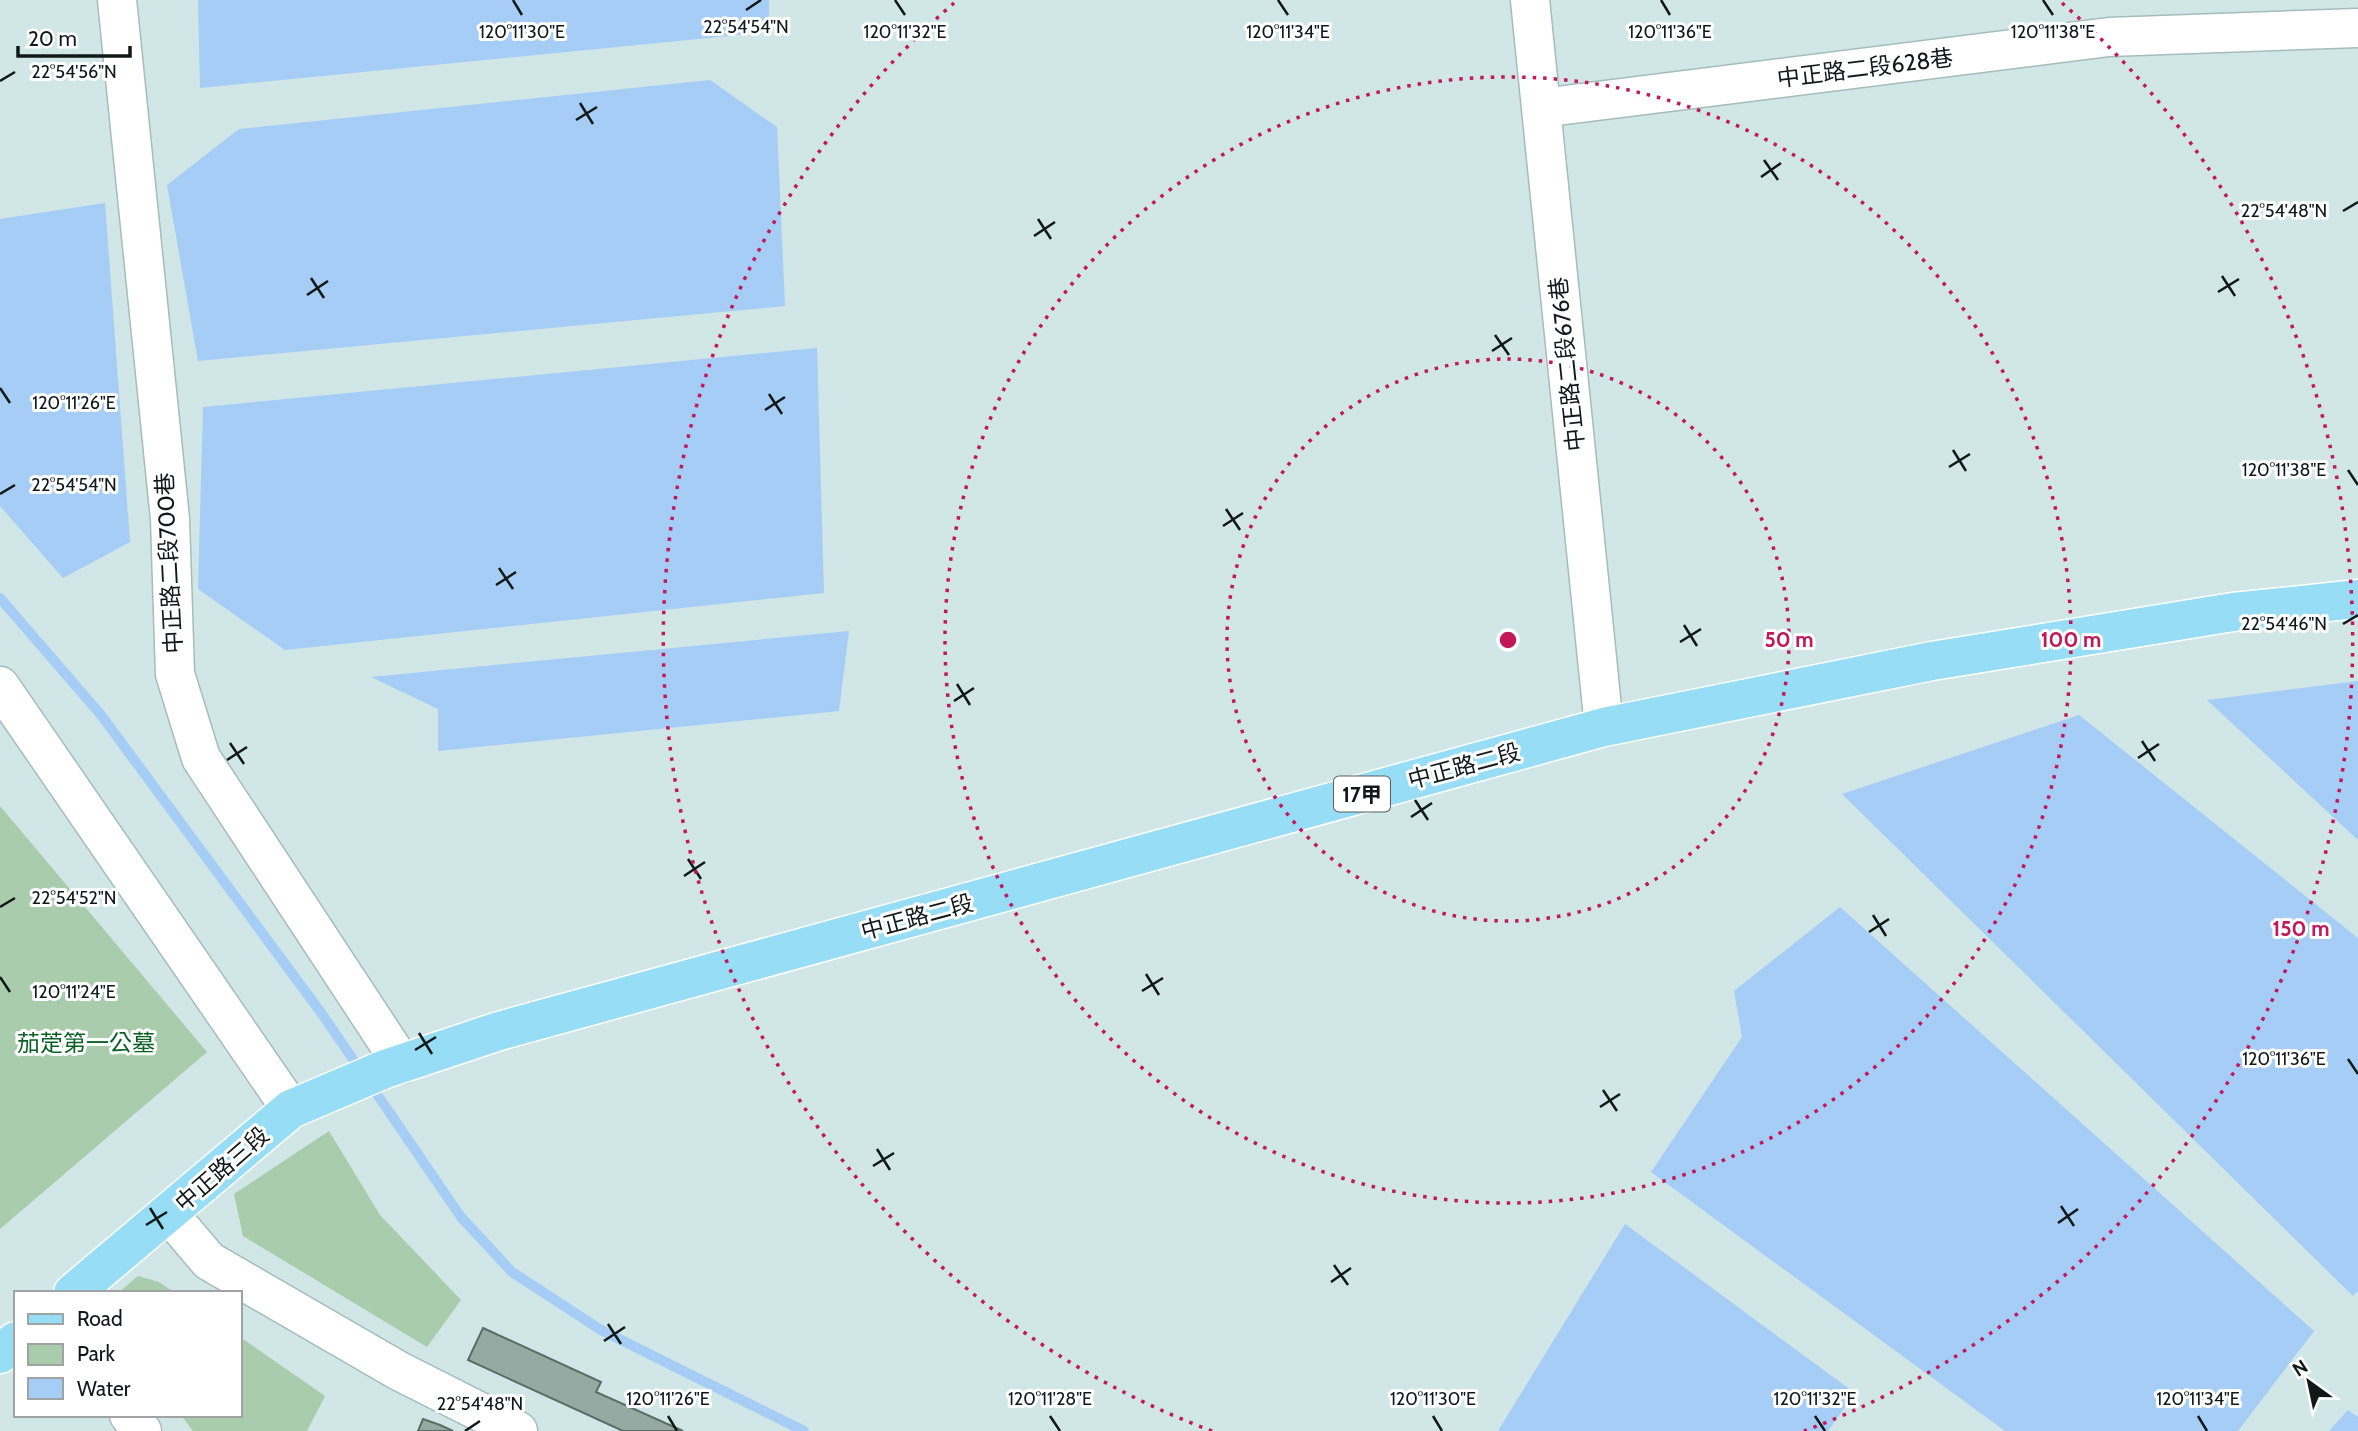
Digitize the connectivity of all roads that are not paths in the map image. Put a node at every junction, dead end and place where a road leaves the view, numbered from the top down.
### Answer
1 (117, 0) edge
2 (1530, 0) edge
3 (2358, 28) edge
4 (1541, 108) junction
5 (2358, 599) edge
6 (0, 686) edge
7 (1604, 727) junction
8 (393, 1067) junction
9 (305, 1102) junction
10 (169, 1214) junction
11 (75, 1291) edge
12 (14, 1343) edge
13 (0, 1354) edge
14 (131, 1417) edge
15 (142, 1431) edge
16 (518, 1431) edge

1 - 8 street, 中正路二段700巷
2 - 4 street, 中正路二段676巷
3 - 4 street, 中正路二段628巷
4 - 7 street, 中正路二段676巷
5 - 7 main road, 中正路二段 / 17甲
6 - 9 street
7 - 8 main road, 中正路二段 / 17甲
8 - 9 main road, 中正路三段 / 17甲
9 - 10 main road, 中正路三段 / 17甲
10 - 11 main road, 中正路三段 / 17甲
10 - 16 street
12 - 13 main road
14 - 15 street

